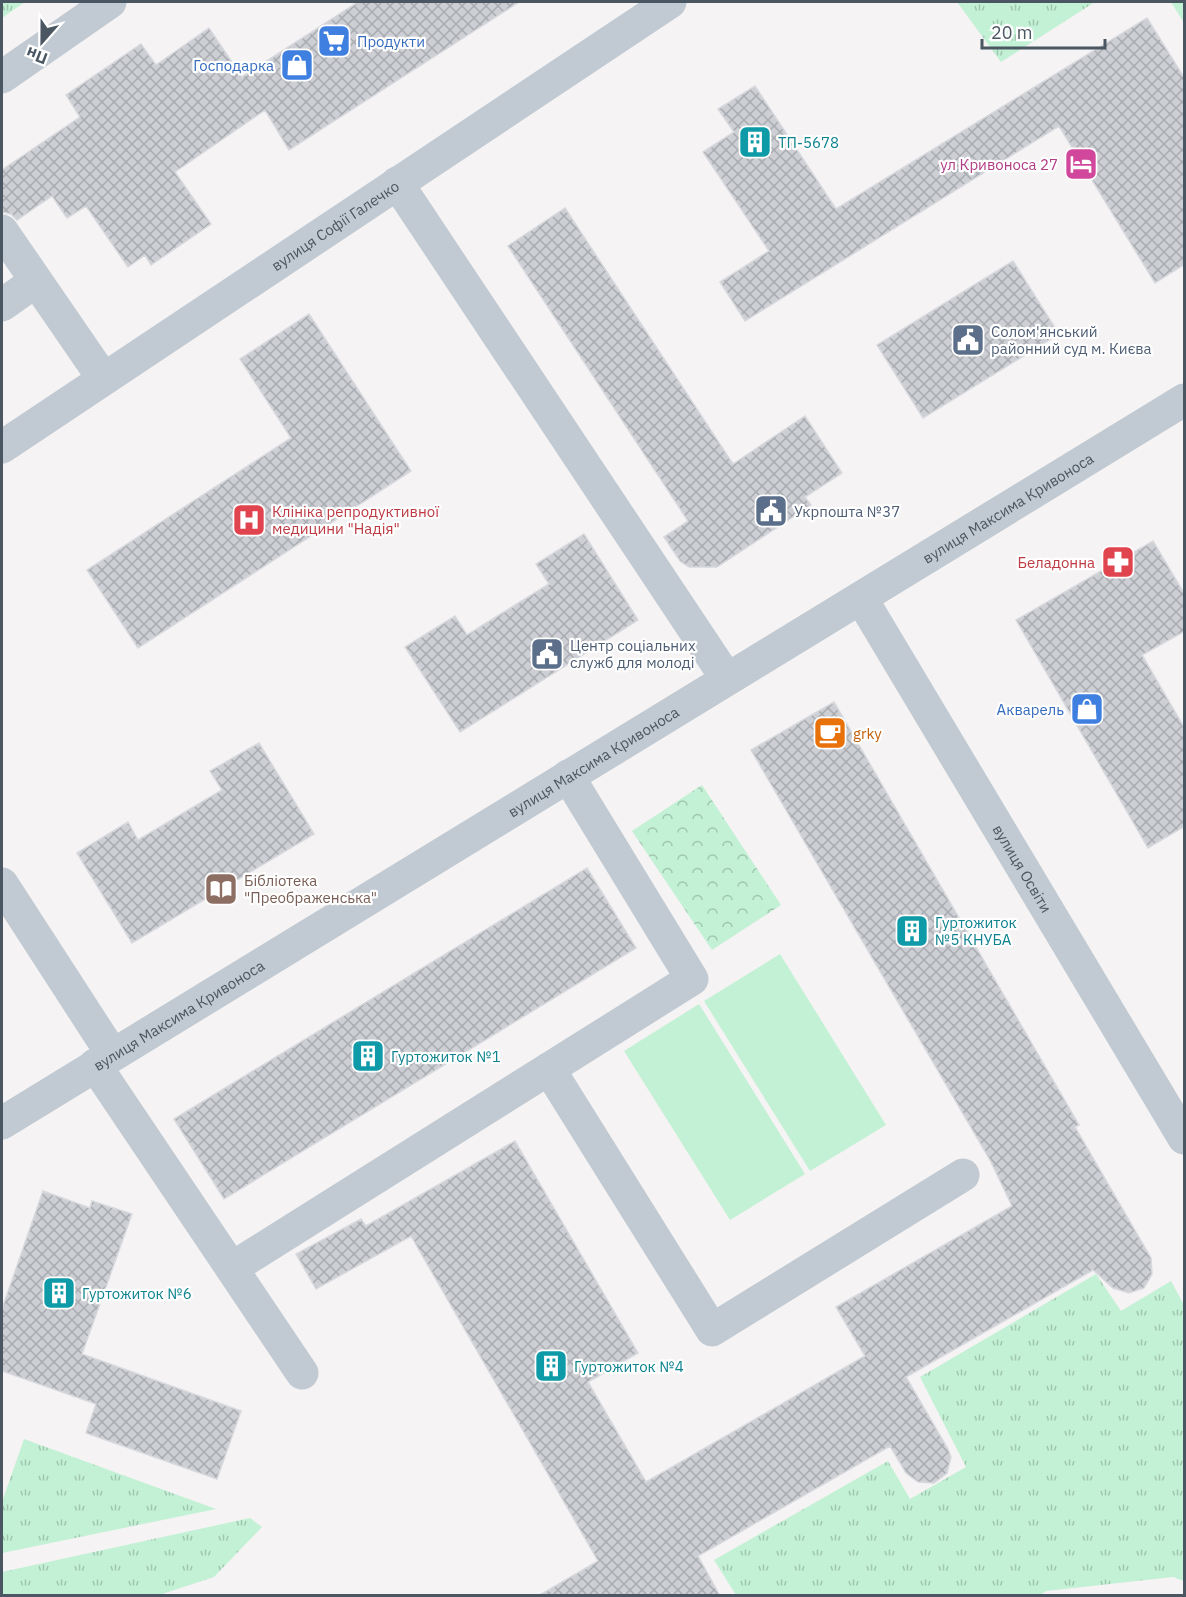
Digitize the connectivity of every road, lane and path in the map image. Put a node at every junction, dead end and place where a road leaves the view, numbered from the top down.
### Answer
1 (110, 2) edge
2 (670, 2) edge
3 (2, 77) edge
4 (397, 183) junction
5 (2, 231) edge
6 (36, 281) junction
7 (2, 304) edge
8 (103, 378) junction
9 (1185, 400) edge
10 (2, 447) edge
11 (861, 598) junction
12 (727, 679) junction
13 (568, 776) junction
14 (2, 884) edge
15 (103, 1059) junction
16 (549, 1069) junction
17 (2, 1123) edge
18 (1185, 1138) edge
19 (963, 1175) dead end
20 (232, 1268) junction
21 (302, 1372) dead end

1 - 3 street
2 - 4 street, вулиця Софії Галечко
4 - 8 street, вулиця Софії Галечко
4 - 12 street
5 - 6 street
6 - 7 street
6 - 8 street
8 - 10 street, вулиця Софії Галечко
9 - 11 street, вулиця Максима Кривоноса
11 - 12 street, вулиця Максима Кривоноса
11 - 18 street, вулиця Освіти
12 - 13 street, вулиця Максима Кривоноса
13 - 15 street, вулиця Максима Кривоноса
13 - 16 street
14 - 15 street
15 - 17 street, вулиця Максима Кривоноса
15 - 20 street
16 - 19 street
16 - 20 street
20 - 21 street

